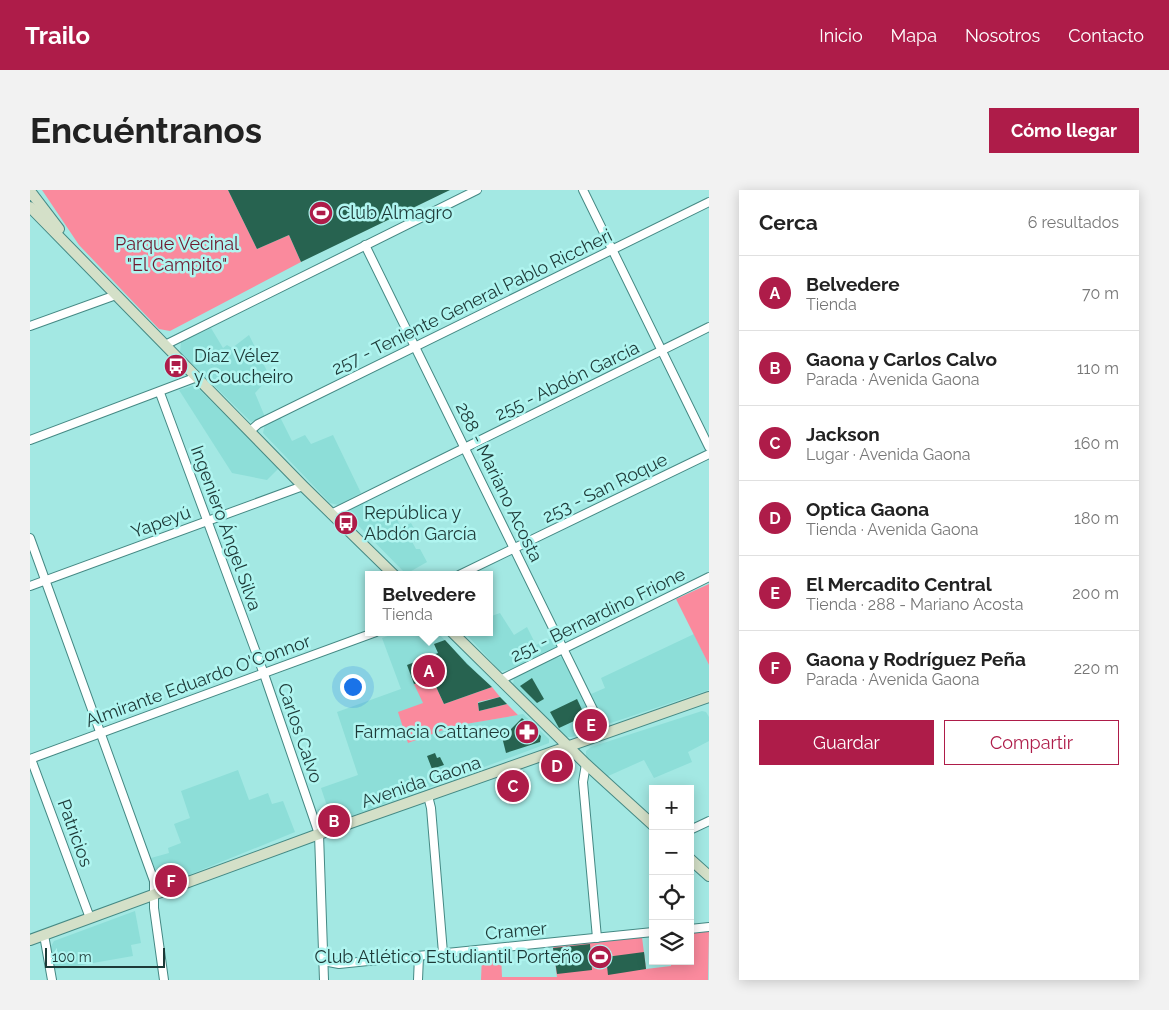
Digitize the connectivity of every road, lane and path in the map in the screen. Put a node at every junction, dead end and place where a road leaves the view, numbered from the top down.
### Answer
1 (477, 190) edge
2 (583, 190) edge
3 (30, 191) edge
4 (709, 202) edge
5 (30, 207) edge
6 (365, 245) junction
7 (613, 250) junction
8 (82, 259) junction
9 (116, 295) junction
10 (30, 326) edge
11 (709, 327) edge
12 (165, 345) junction
13 (416, 347) junction
14 (662, 350) junction
15 (197, 377) junction
16 (160, 393) junction
17 (250, 431) junction
18 (30, 440) edge
19 (709, 447) edge
20 (466, 448) junction
21 (709, 454) edge
22 (303, 486) junction
23 (331, 514) junction
24 (207, 521) junction
25 (30, 538) edge
26 (515, 547) junction
27 (390, 571) edge
28 (467, 571) edge
29 (709, 577) edge
30 (46, 580) junction
31 (30, 586) edge
32 (365, 636) edge
33 (456, 636) edge
34 (564, 650) junction
35 (264, 674) junction
36 (500, 680) junction
37 (708, 700) edge
38 (100, 732) junction
39 (605, 734) junction
40 (569, 747) junction
41 (30, 759) edge
42 (586, 764) junction
43 (428, 796) junction
44 (649, 821) edge
45 (709, 821) edge
46 (694, 828) edge
47 (319, 834) junction
48 (694, 863) edge
49 (709, 876) edge
50 (154, 896) junction
51 (90, 918) junction
52 (709, 927) edge
53 (694, 928) edge
54 (649, 932) edge
55 (44, 935) junction
56 (597, 938) junction
57 (30, 940) edge
58 (442, 953) junction
59 (419, 956) junction
60 (323, 961) junction
61 (52, 980) edge
62 (164, 980) edge
63 (324, 980) edge
64 (418, 980) edge

1 - 6 street
2 - 7 street
3 - 8 main road
4 - 7 street, 257 - Teniente General Pablo Riccheri
5 - 8 main road
6 - 12 street
6 - 13 street, 288 - Mariano Acosta
7 - 13 street, 257 - Teniente General Pablo Riccheri
7 - 14 street
8 - 9 main road
9 - 10 street
9 - 12 main road
11 - 14 street, 255 - Abdón García
12 - 15 main road
13 - 17 street, 257 - Teniente General Pablo Riccheri
13 - 20 street, 288 - Mariano Acosta
14 - 19 street
14 - 20 street, 255 - Abdón García
15 - 16 street
15 - 17 main road
16 - 18 street
16 - 24 street, Ingeniero Ángel Silva
17 - 22 main road
20 - 23 street, 255 - Abdón García
20 - 26 street, 288 - Mariano Acosta
21 - 26 street, 253 - San Roque
22 - 23 main road
22 - 24 street, Yapeyú
23 - 27 main road
24 - 30 street, Yapeyú
24 - 35 street, Ingeniero Ángel Silva
25 - 30 street
26 - 28 street, 253 - San Roque
26 - 34 street, 288 - Mariano Acosta
29 - 34 street, 251 - Bernardino Frione
30 - 31 street, Yapeyú
30 - 38 street
32 - 35 street, Almirante Eduardo O'Connor
33 - 36 main road
34 - 36 street, 251 - Bernardino Frione
34 - 39 street, 288 - Mariano Acosta
35 - 38 street, Almirante Eduardo O'Connor
35 - 47 street, Carlos Calvo
36 - 40 main road
37 - 39 main road, Avenida Gaona
38 - 41 street, Almirante Eduardo O'Connor
38 - 50 street
39 - 40 main road, Avenida Gaona
40 - 42 main road
40 - 43 main road, Avenida Gaona
41 - 51 street, Patricios
42 - 44 main road
42 - 56 street
43 - 47 main road, Avenida Gaona
43 - 58 street
45 - 46 street
47 - 50 main road, Avenida Gaona
47 - 60 street, Carlos Calvo
48 - 49 main road
50 - 51 main road, Avenida Gaona
50 - 62 street
51 - 55 main road, Avenida Gaona
52 - 53 street
54 - 56 street, Cramer
55 - 57 main road, Avenida Gaona
55 - 61 street
56 - 58 street, Cramer
58 - 59 street, Cramer
59 - 60 street, Cramer
59 - 64 street
60 - 63 street, Carlos Calvo

